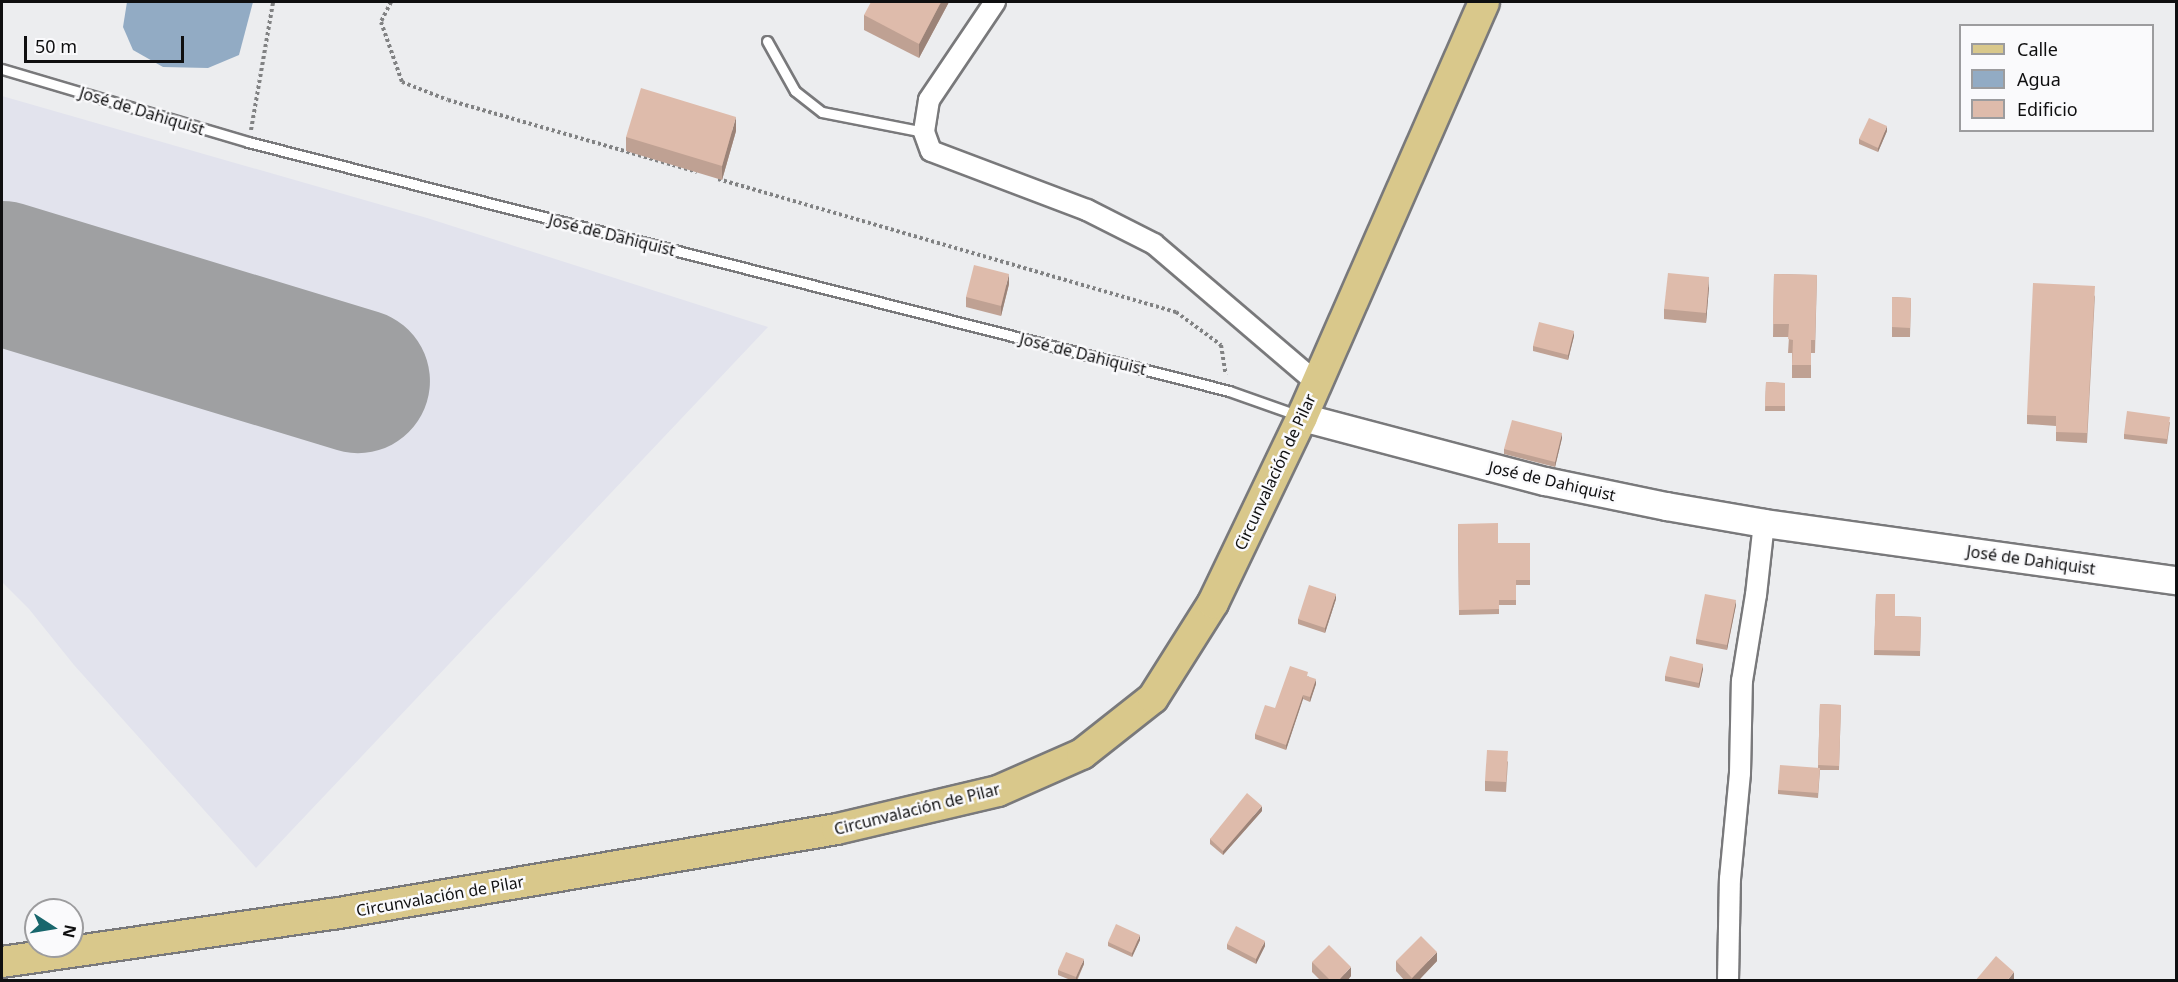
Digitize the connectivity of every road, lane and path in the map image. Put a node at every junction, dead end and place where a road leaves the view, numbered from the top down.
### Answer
1 (273, 2) edge
2 (391, 2) edge
3 (994, 2) edge
4 (1484, 2) edge
5 (767, 40) dead end
6 (2, 69) edge
7 (924, 132) junction
8 (248, 142) junction
9 (698, 173) edge
10 (710, 176) edge
11 (1317, 383) junction
12 (1229, 392) junction
13 (1302, 417) junction
14 (1764, 523) junction
15 (2176, 580) edge
16 (2, 962) edge
17 (1728, 981) edge

1 - 8 path
2 - 9 path
3 - 7 street
4 - 11 main road, Circunvalación de Pilar
5 - 7 lane
6 - 8 lane, José de Dahiquist
7 - 11 street
8 - 12 lane, José de Dahiquist
10 - 12 path
11 - 13 main road, Circunvalación de Pilar
12 - 13 lane, José de Dahiquist
13 - 14 main road, José de Dahiquist
13 - 16 main road, Circunvalación de Pilar
14 - 15 main road, José de Dahiquist
14 - 17 street

